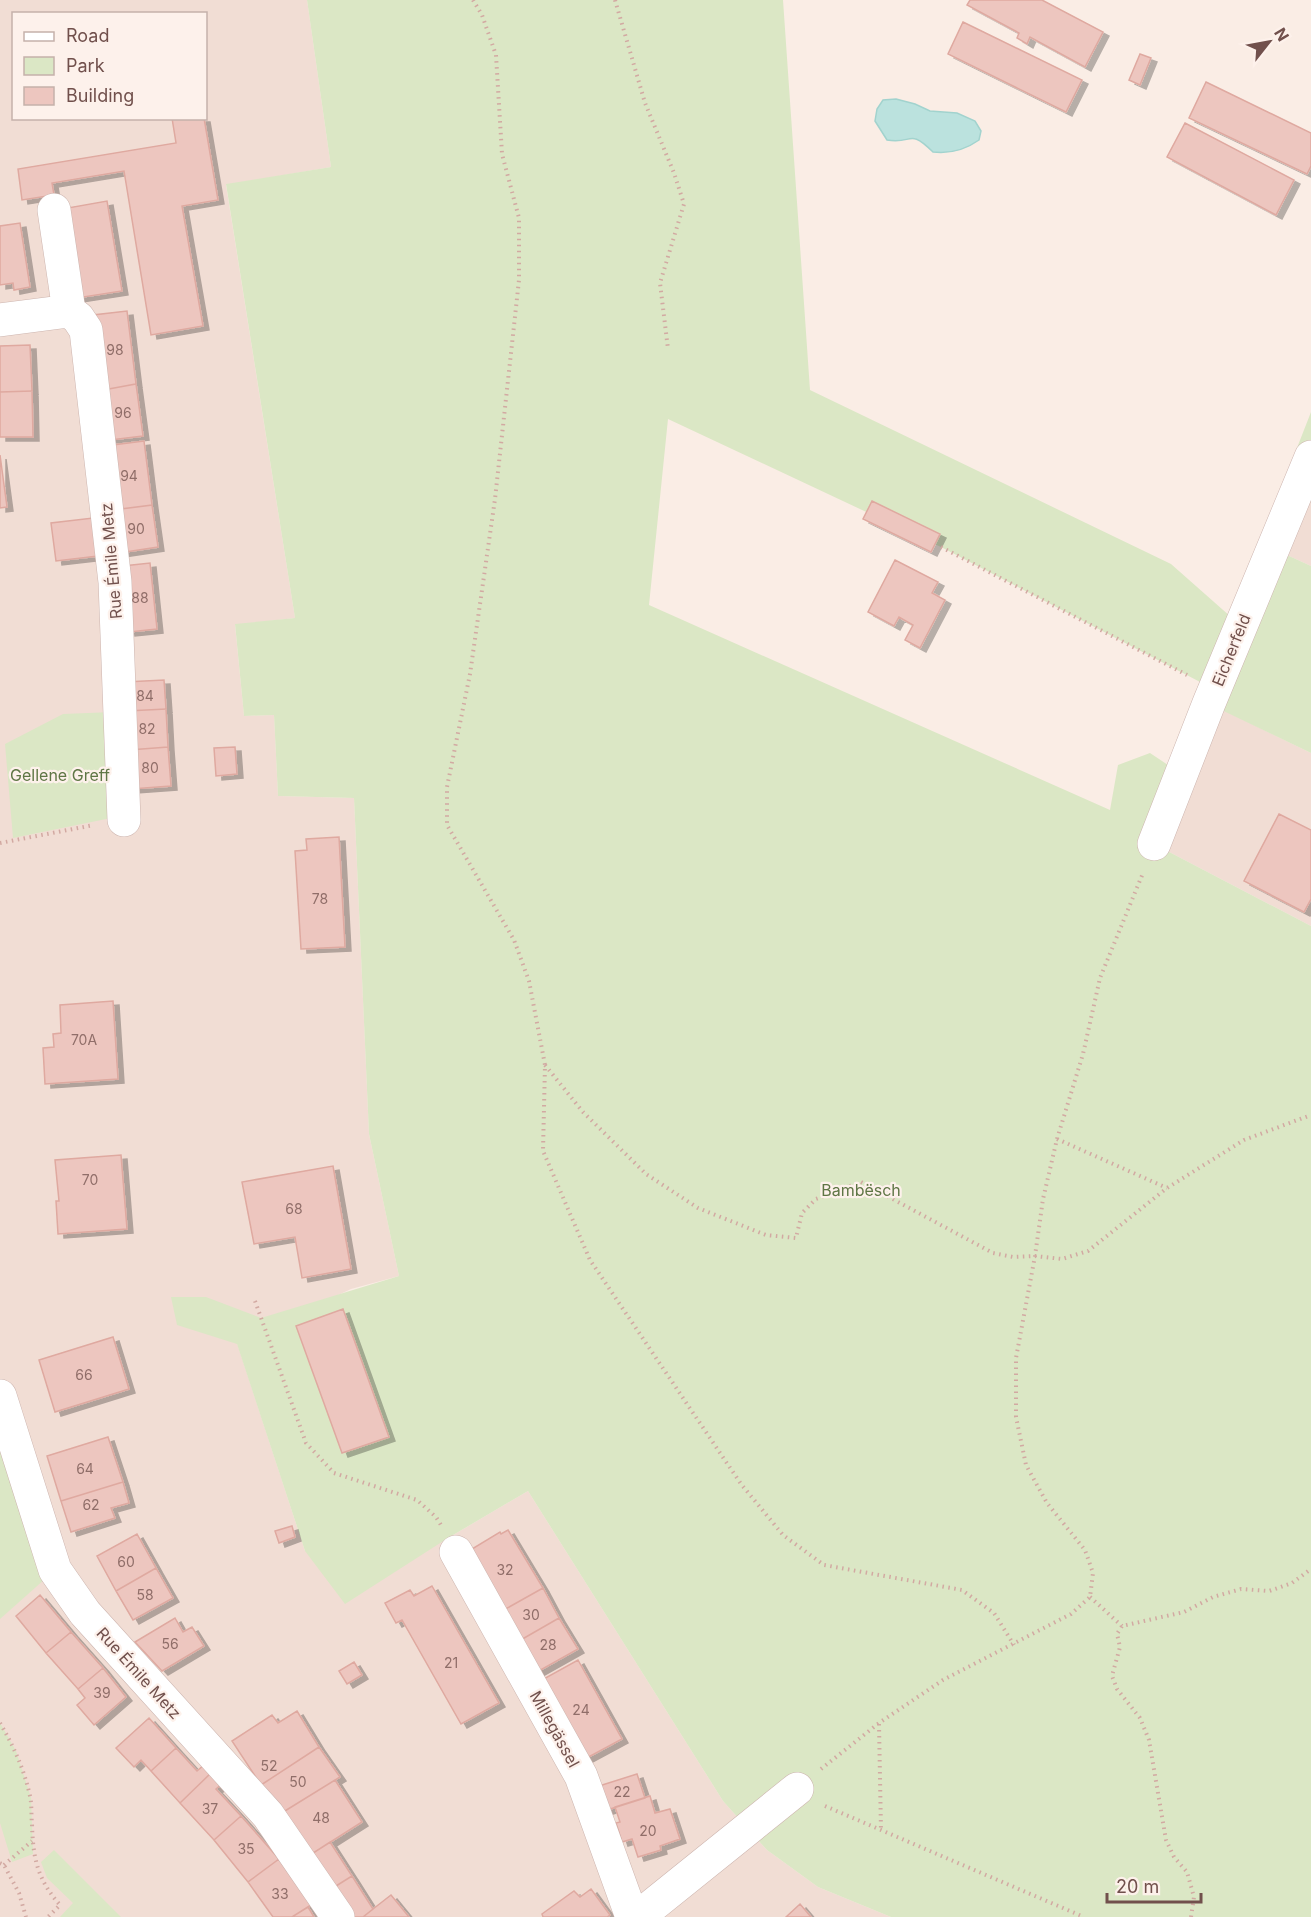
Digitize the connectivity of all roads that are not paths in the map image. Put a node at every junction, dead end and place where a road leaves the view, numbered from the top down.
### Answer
1 (54, 210) dead end
2 (69, 311) junction
3 (0, 320) edge
4 (1311, 457) edge
5 (123, 820) road end
6 (1154, 844) road end
7 (0, 1396) edge
8 (456, 1552) road end
9 (796, 1789) road end
10 (338, 1917) edge
11 (632, 1917) edge
12 (638, 1917) edge

1 - 2 street, Rue Émile Metz
2 - 3 street
2 - 5 street, Rue Émile Metz
4 - 6 street, Eicherfeld
7 - 10 street, Rue Émile Metz
8 - 11 street, Millegässel
9 - 12 street

